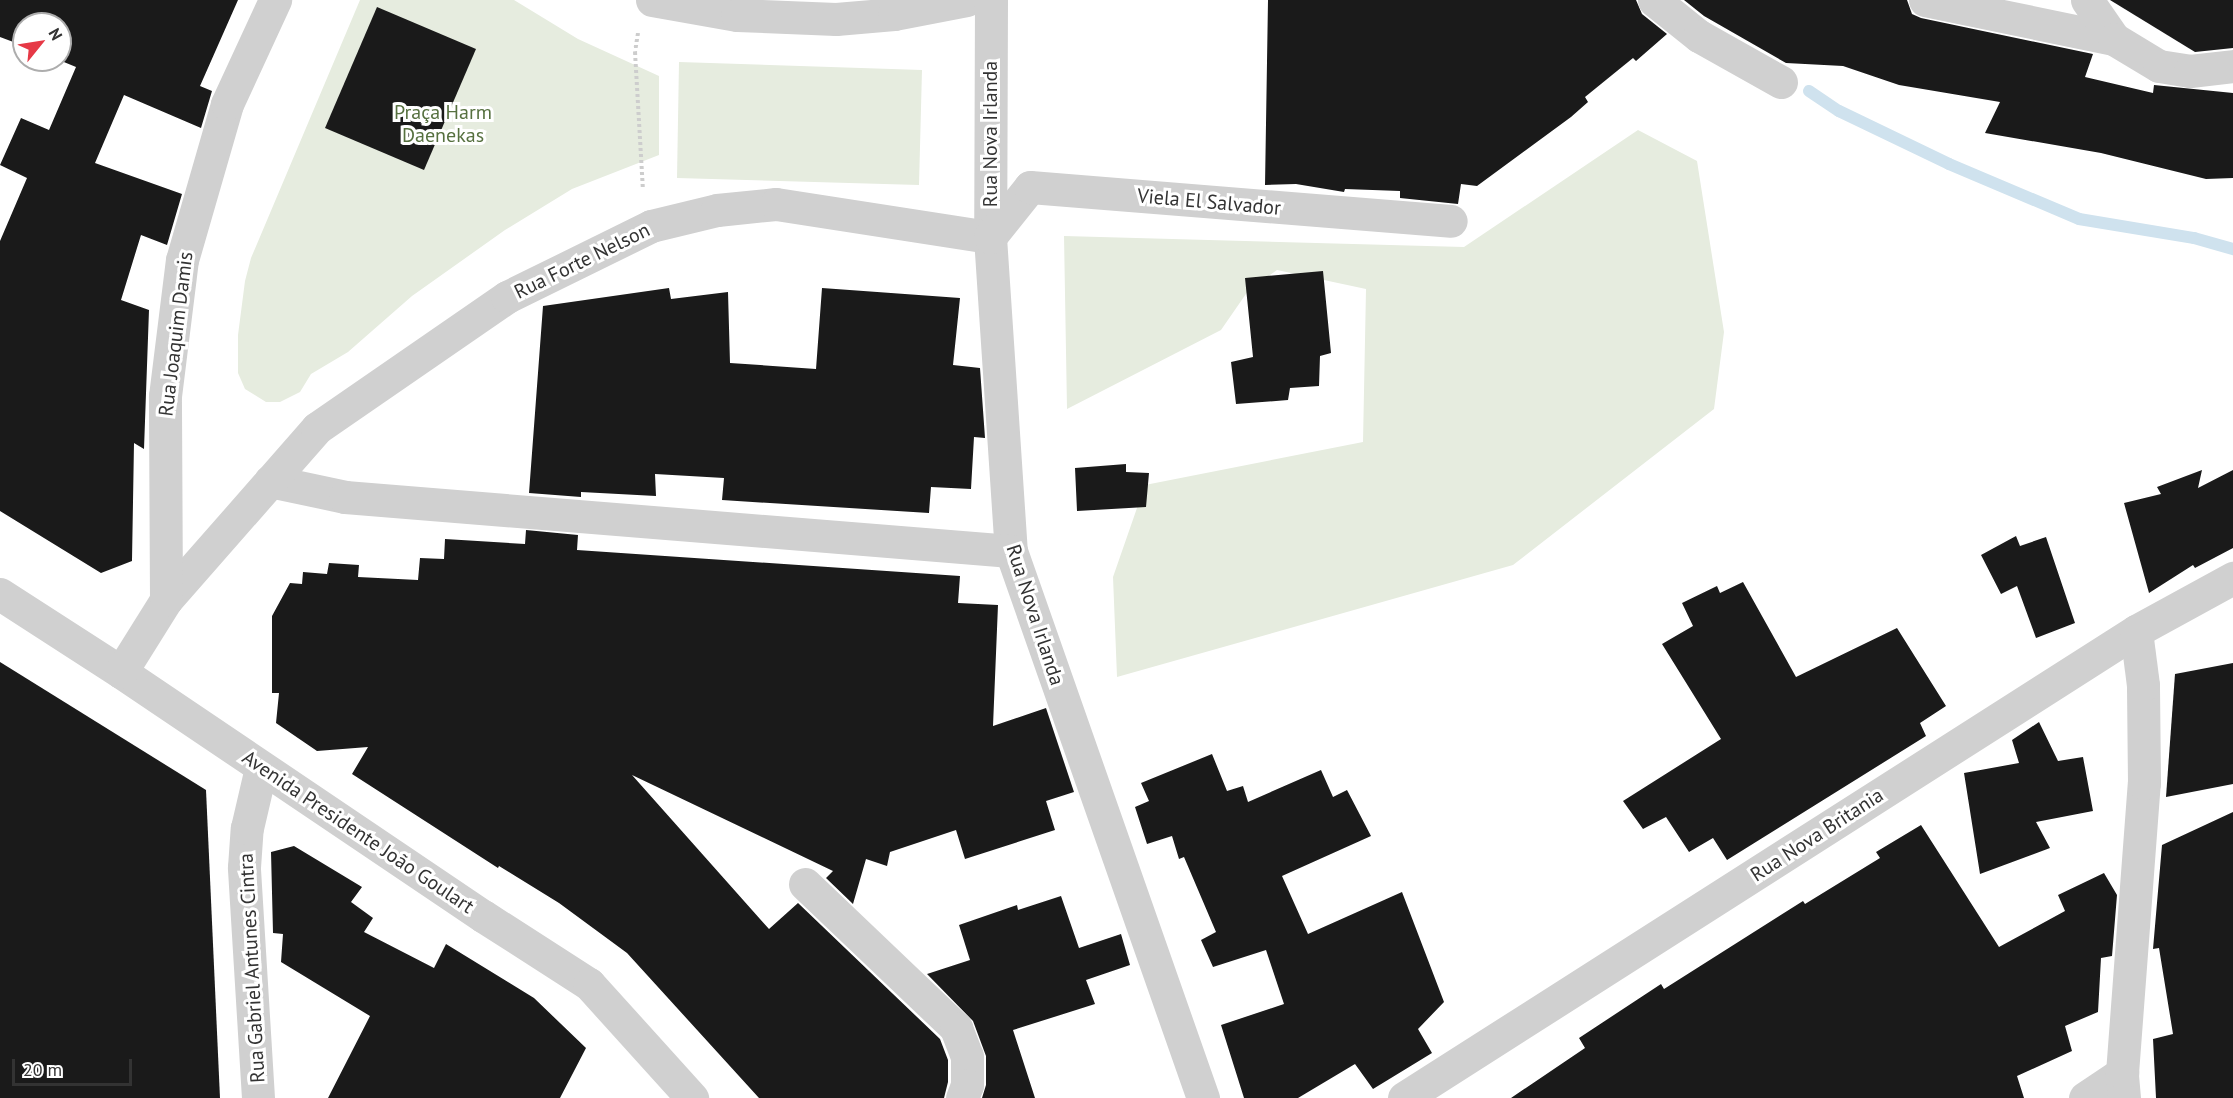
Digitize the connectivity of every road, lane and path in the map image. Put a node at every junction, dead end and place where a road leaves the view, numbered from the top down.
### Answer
1 (275, 0) edge
2 (652, 0) edge
3 (967, 0) edge
4 (991, 0) edge
5 (1654, 0) edge
6 (1925, 0) edge
7 (2087, 0) edge
8 (638, 31) dead end
9 (2114, 39) junction
10 (2233, 66) edge
11 (1781, 82) dead end
12 (1451, 221) dead end
13 (651, 226) junction
14 (990, 237) junction
15 (270, 480) junction
16 (1011, 551) junction
17 (2233, 578) edge
18 (0, 594) edge
19 (166, 600) junction
20 (2136, 631) junction
21 (121, 672) junction
22 (261, 768) junction
23 (805, 884) dead end
24 (2123, 1086) edge
25 (258, 1098) edge
26 (692, 1098) edge
27 (962, 1098) edge
28 (1203, 1098) edge
29 (1404, 1098) edge
30 (2085, 1098) edge

1 - 19 street, Rua Joaquim Damis
2 - 3 street
4 - 14 street, Rua Nova Irlanda
5 - 11 street
6 - 9 street
7 - 9 street
8 - 13 path
9 - 10 street
12 - 14 street, Viela El Salvador
13 - 14 street, Rua Forte Nelson
13 - 15 street, Rua Forte Nelson
14 - 16 street, Rua Nova Irlanda
15 - 16 street
15 - 19 street, Rua Forte Nelson
16 - 28 street, Rua Nova Irlanda
17 - 20 street, Rua Nova Britania
18 - 21 street, Avenida Presidente João Goulart
19 - 21 street
20 - 24 street
20 - 29 street, Rua Nova Britania
21 - 22 street, Avenida Presidente João Goulart
22 - 25 street, Rua Gabriel Antunes Cintra
22 - 26 street, Avenida Presidente João Goulart
23 - 27 street
24 - 30 street

